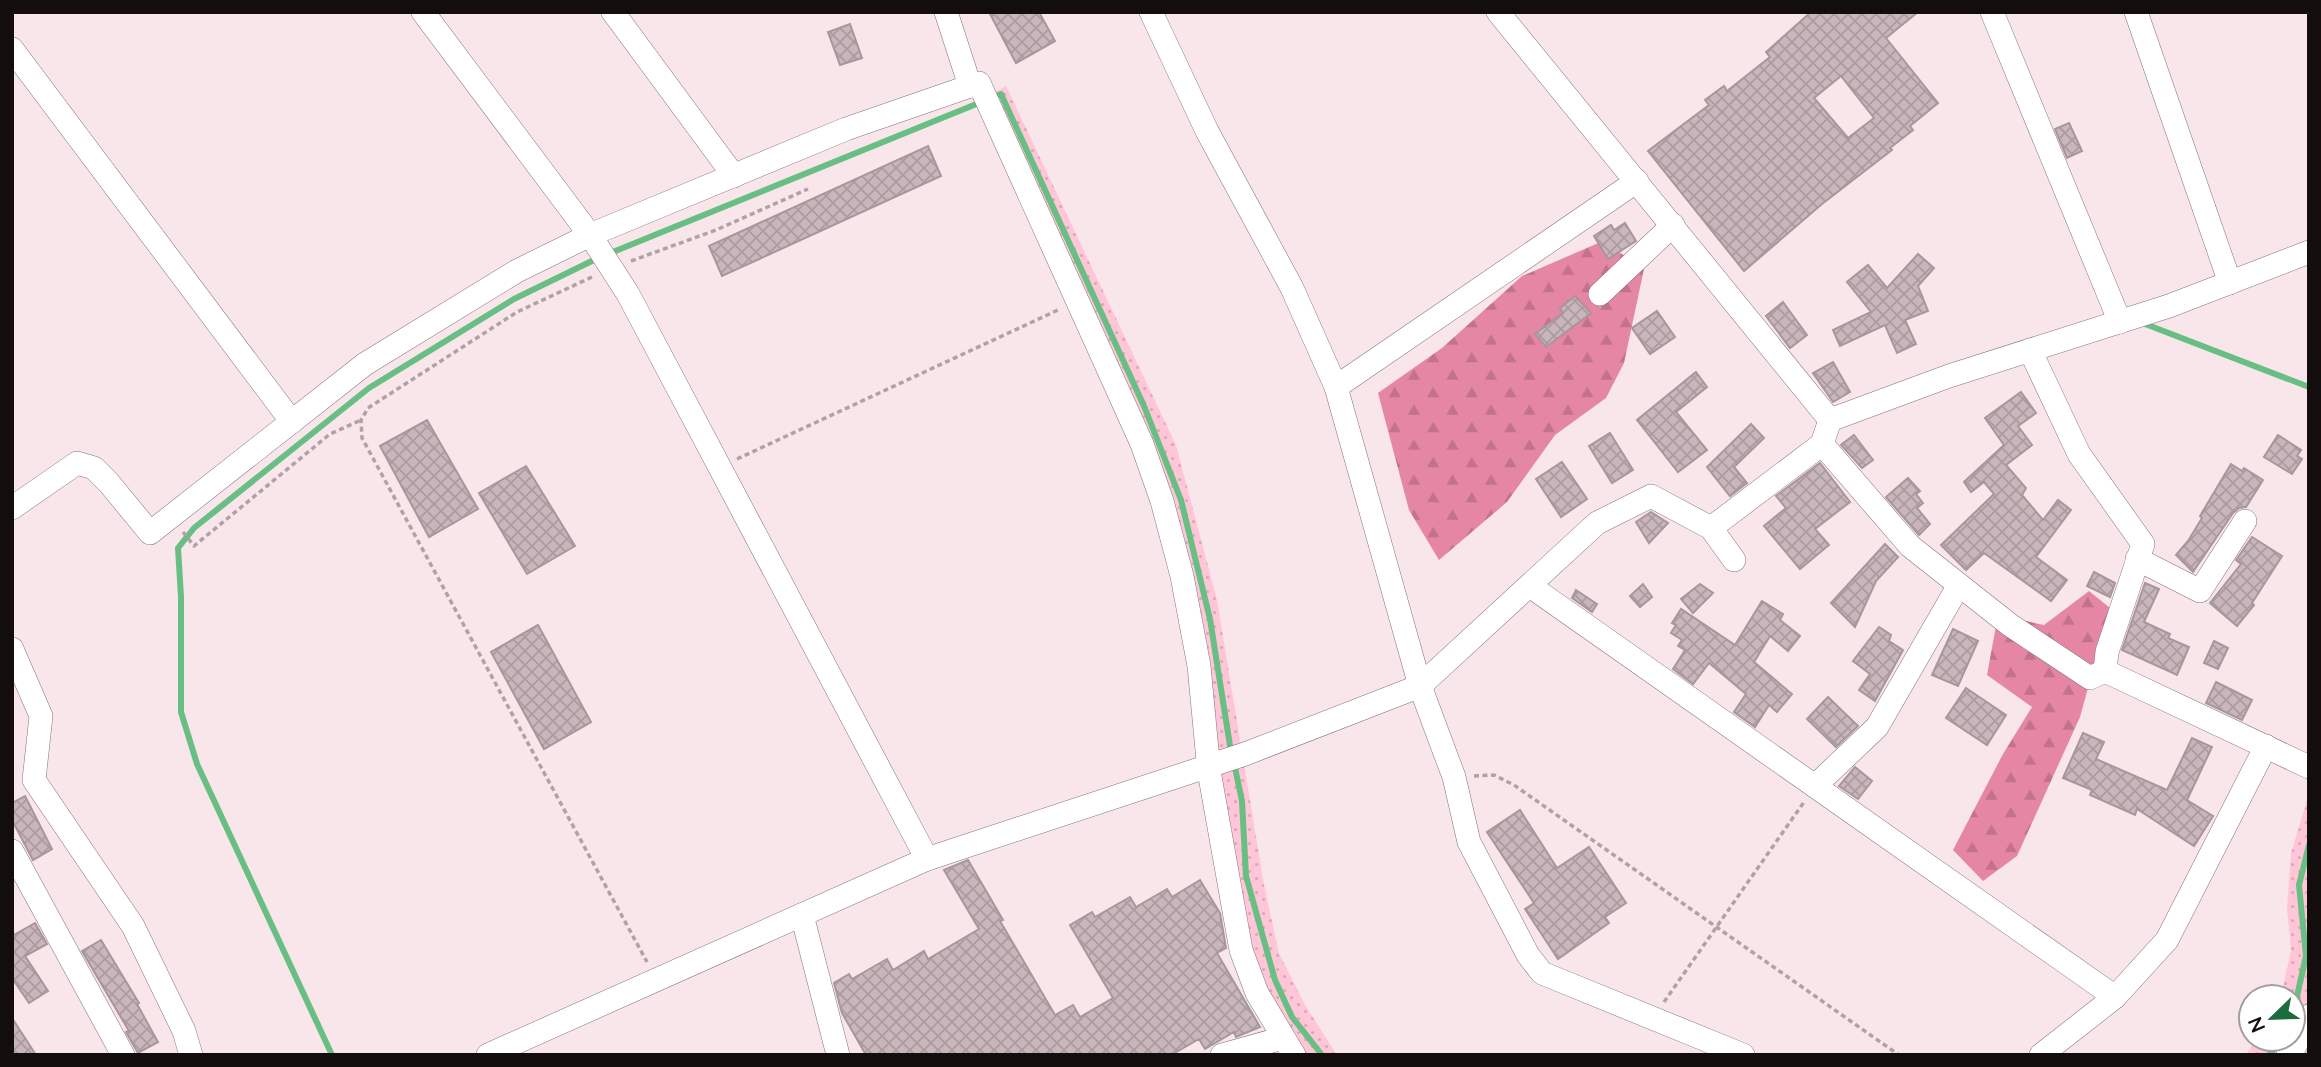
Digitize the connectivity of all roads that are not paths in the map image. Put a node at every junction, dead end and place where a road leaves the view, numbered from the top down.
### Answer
1 (423, 12) edge
2 (613, 12) edge
3 (946, 12) edge
4 (1151, 12) edge
5 (1498, 12) edge
6 (1992, 12) edge
7 (2136, 12) edge
8 (12, 49) edge
9 (971, 86) junction
10 (734, 176) junction
11 (1637, 181) junction
12 (1673, 225) junction
13 (590, 235) junction
14 (2309, 252) edge
15 (2230, 282) junction
16 (1600, 294) dead end
17 (2120, 322) junction
18 (2031, 350) junction
19 (1336, 387) junction
20 (1830, 420) junction
21 (292, 422) junction
22 (1822, 444) junction
23 (12, 508) edge
24 (2245, 521) dead end
25 (1712, 528) junction
26 (2137, 558) junction
27 (1734, 559) dead end
28 (1959, 585) junction
29 (1530, 586) junction
30 (12, 649) edge
31 (2105, 671) junction
32 (1420, 685) junction
33 (2266, 746) junction
34 (1210, 765) junction
35 (2309, 767) edge
36 (1815, 786) junction
37 (12, 851) edge
38 (927, 859) junction
39 (802, 915) junction
40 (2115, 998) junction
41 (2309, 1016) edge
42 (1288, 1047) edge
43 (123, 1055) edge
44 (191, 1055) edge
45 (488, 1055) edge
46 (838, 1055) edge
47 (1222, 1055) edge
48 (1743, 1055) edge
49 (2041, 1055) edge
50 (2288, 1055) edge

1 - 13 street
2 - 10 street
3 - 9 street
4 - 19 street
5 - 11 street
6 - 17 street
7 - 15 street
8 - 21 street
9 - 10 street
9 - 34 street
10 - 13 street
11 - 12 street
11 - 19 street
12 - 16 street
12 - 20 street
13 - 21 street
13 - 38 street
14 - 15 street
15 - 17 street
17 - 18 street
18 - 20 street
18 - 26 street
19 - 32 street
20 - 22 street
21 - 23 street
22 - 25 street
22 - 28 street
24 - 26 street
25 - 27 street
25 - 29 street
26 - 31 street
28 - 31 street
28 - 36 street
29 - 32 street
29 - 36 street
30 - 44 street
31 - 33 street
32 - 34 street
32 - 48 street
33 - 35 street
33 - 40 street
34 - 38 street
34 - 42 street
36 - 40 street
37 - 43 street
38 - 39 street
39 - 45 street
39 - 46 street
40 - 49 street
41 - 50 street
42 - 47 street

